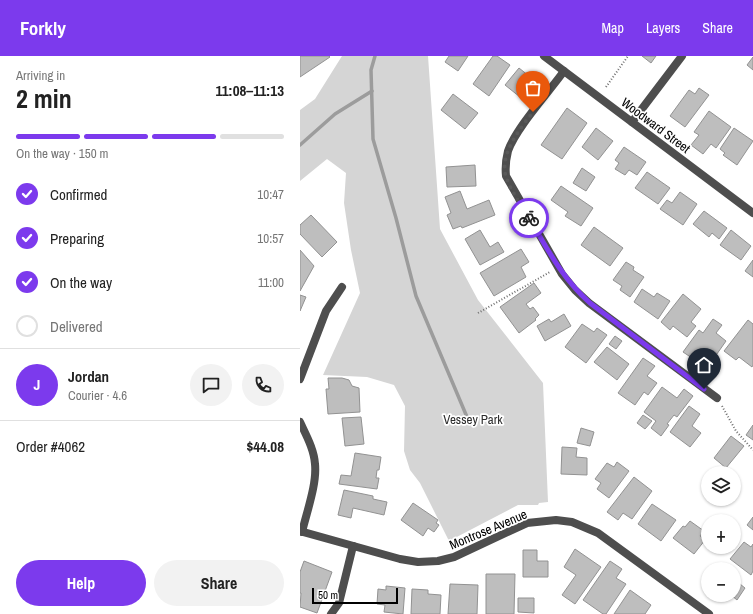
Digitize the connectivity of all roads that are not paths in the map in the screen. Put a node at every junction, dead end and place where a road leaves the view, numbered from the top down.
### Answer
1 (544, 56) edge
2 (682, 56) edge
3 (564, 71) junction
4 (632, 122) junction
5 (753, 214) edge
6 (342, 287) dead end
7 (300, 379) edge
8 (717, 398) road end
9 (300, 422) edge
10 (301, 532) edge
11 (353, 546) junction
12 (331, 614) edge
13 (709, 614) edge

1 - 3 street, Woodward Street
2 - 4 street
3 - 4 street, Woodward Street
3 - 8 street
4 - 5 street, Woodward Street
6 - 7 street
9 - 10 street
10 - 11 street, Montrose Avenue
11 - 12 street
11 - 13 street, Montrose Avenue

